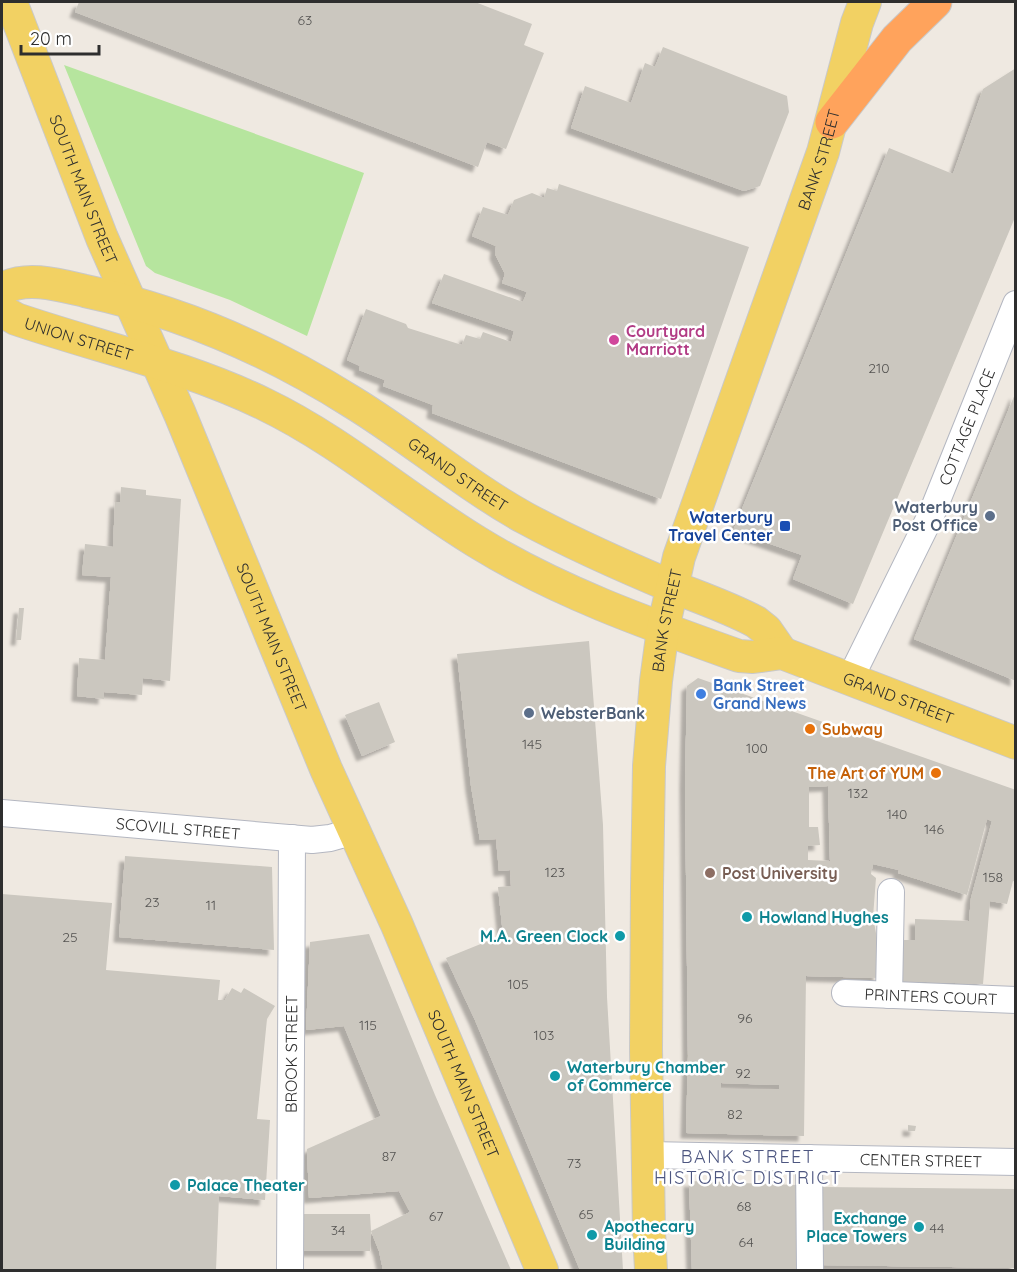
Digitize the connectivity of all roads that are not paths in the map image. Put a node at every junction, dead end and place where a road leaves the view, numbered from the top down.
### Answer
1 (11, 2) edge
2 (865, 2) edge
3 (912, 2) edge
4 (935, 2) edge
5 (871, 72) junction
6 (832, 122) junction
7 (2, 289) edge
8 (129, 301) junction
9 (1016, 304) edge
10 (2, 311) edge
11 (158, 364) junction
12 (671, 586) junction
13 (663, 629) junction
14 (782, 652) junction
15 (850, 679) junction
16 (1016, 743) edge
17 (2, 813) edge
18 (355, 831) junction
19 (292, 838) junction
20 (891, 892) dead end
21 (845, 993) dead end
22 (889, 995) junction
23 (1016, 1000) edge
24 (648, 1155) junction
25 (809, 1158) junction
26 (1016, 1162) edge
27 (290, 1270) edge
28 (542, 1270) edge
29 (651, 1270) edge
30 (810, 1270) edge

1 - 8 main road, SOUTH MAIN STREET
2 - 6 main road, BANK STREET
3 - 5 highway
4 - 5 highway
5 - 6 highway
6 - 12 main road, BANK STREET
7 - 8 main road
8 - 11 main road, SOUTH MAIN STREET
8 - 12 main road, GRAND STREET
9 - 15 street, COTTAGE PLACE
10 - 11 main road, UNION STREET
11 - 13 main road
11 - 18 main road, SOUTH MAIN STREET
12 - 13 main road, BANK STREET
12 - 14 main road, GRAND STREET
13 - 14 main road
13 - 24 main road, BANK STREET
14 - 15 main road, GRAND STREET
15 - 16 main road, GRAND STREET
17 - 19 street, SCOVILL STREET
18 - 19 street, SCOVILL STREET
18 - 28 main road, SOUTH MAIN STREET
19 - 27 street, BROOK STREET
20 - 22 street
21 - 22 street, PRINTERS COURT
22 - 23 street, PRINTERS COURT
24 - 25 street, CENTER STREET
24 - 29 main road, BANK STREET
25 - 26 street, CENTER STREET
25 - 30 street

